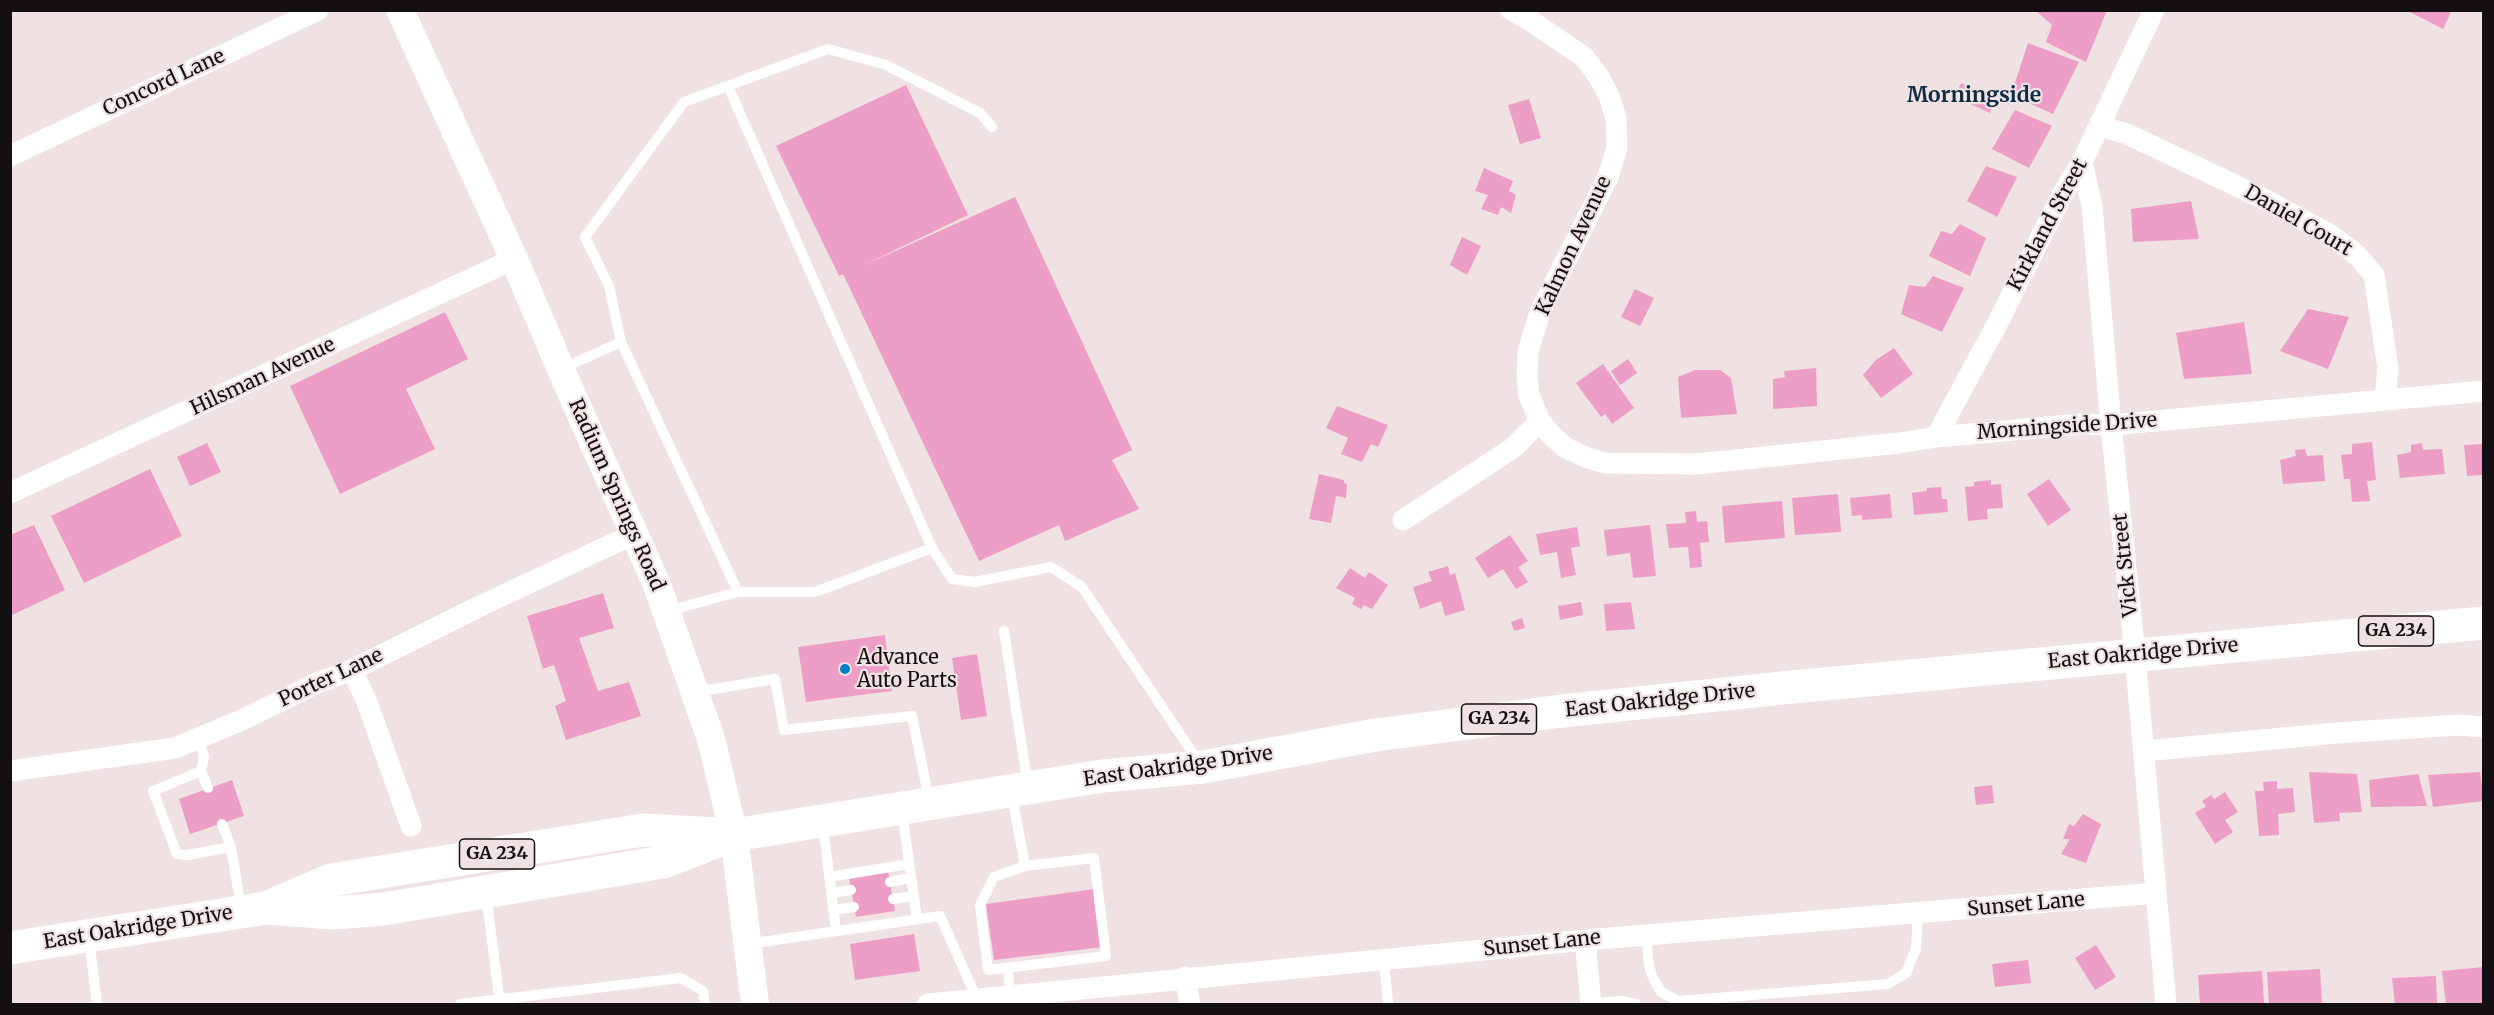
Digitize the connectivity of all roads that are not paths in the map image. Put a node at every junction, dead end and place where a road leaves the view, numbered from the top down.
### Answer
1 (318, 10) edge
2 (400, 10) edge
3 (1511, 10) edge
4 (2154, 10) edge
5 (728, 86) junction
6 (2100, 126) junction
7 (992, 127) dead end
8 (10, 156) edge
9 (2082, 162) junction
10 (514, 259) junction
11 (621, 342) junction
12 (561, 369) junction
13 (2484, 391) edge
14 (2385, 399) junction
15 (1540, 421) junction
16 (2111, 426) junction
17 (1936, 437) junction
18 (1652, 464) joint
19 (10, 494) edge
20 (1404, 520) dead end
21 (636, 533) junction
22 (932, 548) junction
23 (738, 592) junction
24 (667, 612) junction
25 (2484, 623) edge
26 (1004, 631) dead end
27 (2136, 655) junction
28 (352, 670) junction
29 (694, 692) junction
30 (2484, 727) edge
31 (199, 738) junction
32 (2144, 751) junction
33 (1203, 767) junction
34 (10, 771) edge
35 (201, 771) junction
36 (208, 788) dead end
37 (1020, 790) junction
38 (915, 806) junction
39 (823, 821) junction
40 (222, 824) dead end
41 (411, 826) dead end
42 (734, 835) junction
43 (231, 847) junction
44 (909, 864) junction
45 (1025, 866) junction
46 (829, 877) junction
47 (911, 878) junction
48 (890, 882) dead end
49 (486, 890) junction
50 (851, 890) dead end
51 (831, 893) junction
52 (2156, 893) junction
53 (914, 896) junction
54 (893, 899) dead end
55 (854, 907) dead end
56 (254, 910) junction
57 (833, 910) junction
58 (1918, 913) junction
59 (917, 920) junction
60 (836, 931) junction
61 (1646, 935) junction
62 (89, 938) junction
63 (1585, 940) junction
64 (748, 944) junction
65 (10, 948) edge
66 (1383, 960) junction
67 (1008, 968) junction
68 (1185, 977) junction
69 (544, 999) edge
70 (983, 1000) edge
71 (500, 1002) edge
72 (1591, 1004) edge
73 (97, 1005) edge
74 (460, 1005) edge
75 (705, 1005) edge
76 (755, 1005) edge
77 (928, 1005) edge
78 (1190, 1005) edge
79 (1388, 1005) edge
80 (1636, 1005) edge
81 (2166, 1005) edge

1 - 8 street, Concord Lane
2 - 10 main road, Radium Springs Road
3 - 15 street, Kalmon Avenue
4 - 6 street, Kirkland Street
5 - 7 lane
5 - 11 lane
5 - 22 lane
6 - 9 street, Kirkland Street
6 - 14 street, Daniel Court
9 - 16 street, Vick Street
9 - 17 street, Kirkland Street
10 - 12 main road, Radium Springs Road
10 - 19 street, Hilsman Avenue
11 - 12 lane
11 - 23 lane
12 - 21 main road, Radium Springs Road
13 - 14 street, Morningside Drive
14 - 16 street, Morningside Drive
15 - 18 street, Kalmon Avenue
15 - 20 street
16 - 17 street, Morningside Drive
16 - 27 street, Vick Street
17 - 18 street, Morningside Drive
21 - 24 main road, Radium Springs Road
21 - 28 street, Porter Lane
22 - 23 lane
22 - 33 lane
23 - 24 lane
24 - 29 main road, Radium Springs Road
25 - 27 main road, East Oakridge Drive / GA 234
26 - 37 lane
27 - 32 street, Vick Street
27 - 33 main road, East Oakridge Drive / GA 234
28 - 31 street, Porter Lane
28 - 41 street
29 - 38 lane
29 - 42 main road, Radium Springs Road
30 - 32 street
31 - 34 street, Porter Lane
31 - 35 lane
32 - 52 street, Vick Street
33 - 37 main road, East Oakridge Drive / GA 234
35 - 36 lane
35 - 43 lane
37 - 38 main road, East Oakridge Drive / GA 234
37 - 45 lane
38 - 39 main road, East Oakridge Drive / GA 234
38 - 44 lane
39 - 42 main road, East Oakridge Drive / GA 234
39 - 46 lane
40 - 43 lane
42 - 49 main road, East Oakridge Drive / GA 234
42 - 56 main road, East Oakridge Drive / GA 234
42 - 64 main road, Radium Springs Road
43 - 56 lane
44 - 46 lane
44 - 47 lane
45 - 67 lane
45 - 67 lane
46 - 51 lane
47 - 48 lane
47 - 53 lane
49 - 56 main road, East Oakridge Drive / GA 234
49 - 71 lane
50 - 51 lane
51 - 57 lane
52 - 58 street, Sunset Lane
52 - 81 street, Vick Street
53 - 54 lane
53 - 59 lane
55 - 57 lane
56 - 62 main road, East Oakridge Drive / GA 234
57 - 60 lane
58 - 61 street, Sunset Lane
58 - 61 lane
59 - 60 lane
59 - 70 lane
60 - 64 lane
61 - 63 street, Sunset Lane
62 - 65 main road, East Oakridge Drive / GA 234
62 - 73 lane
63 - 66 street, Sunset Lane
63 - 72 street
64 - 76 main road, Radium Springs Road
66 - 68 street, Sunset Lane
66 - 79 lane
67 - 70 lane
68 - 70 street, Sunset Lane
68 - 78 street
69 - 71 lane
69 - 75 lane
70 - 77 street, Sunset Lane
71 - 74 lane
72 - 80 lane

